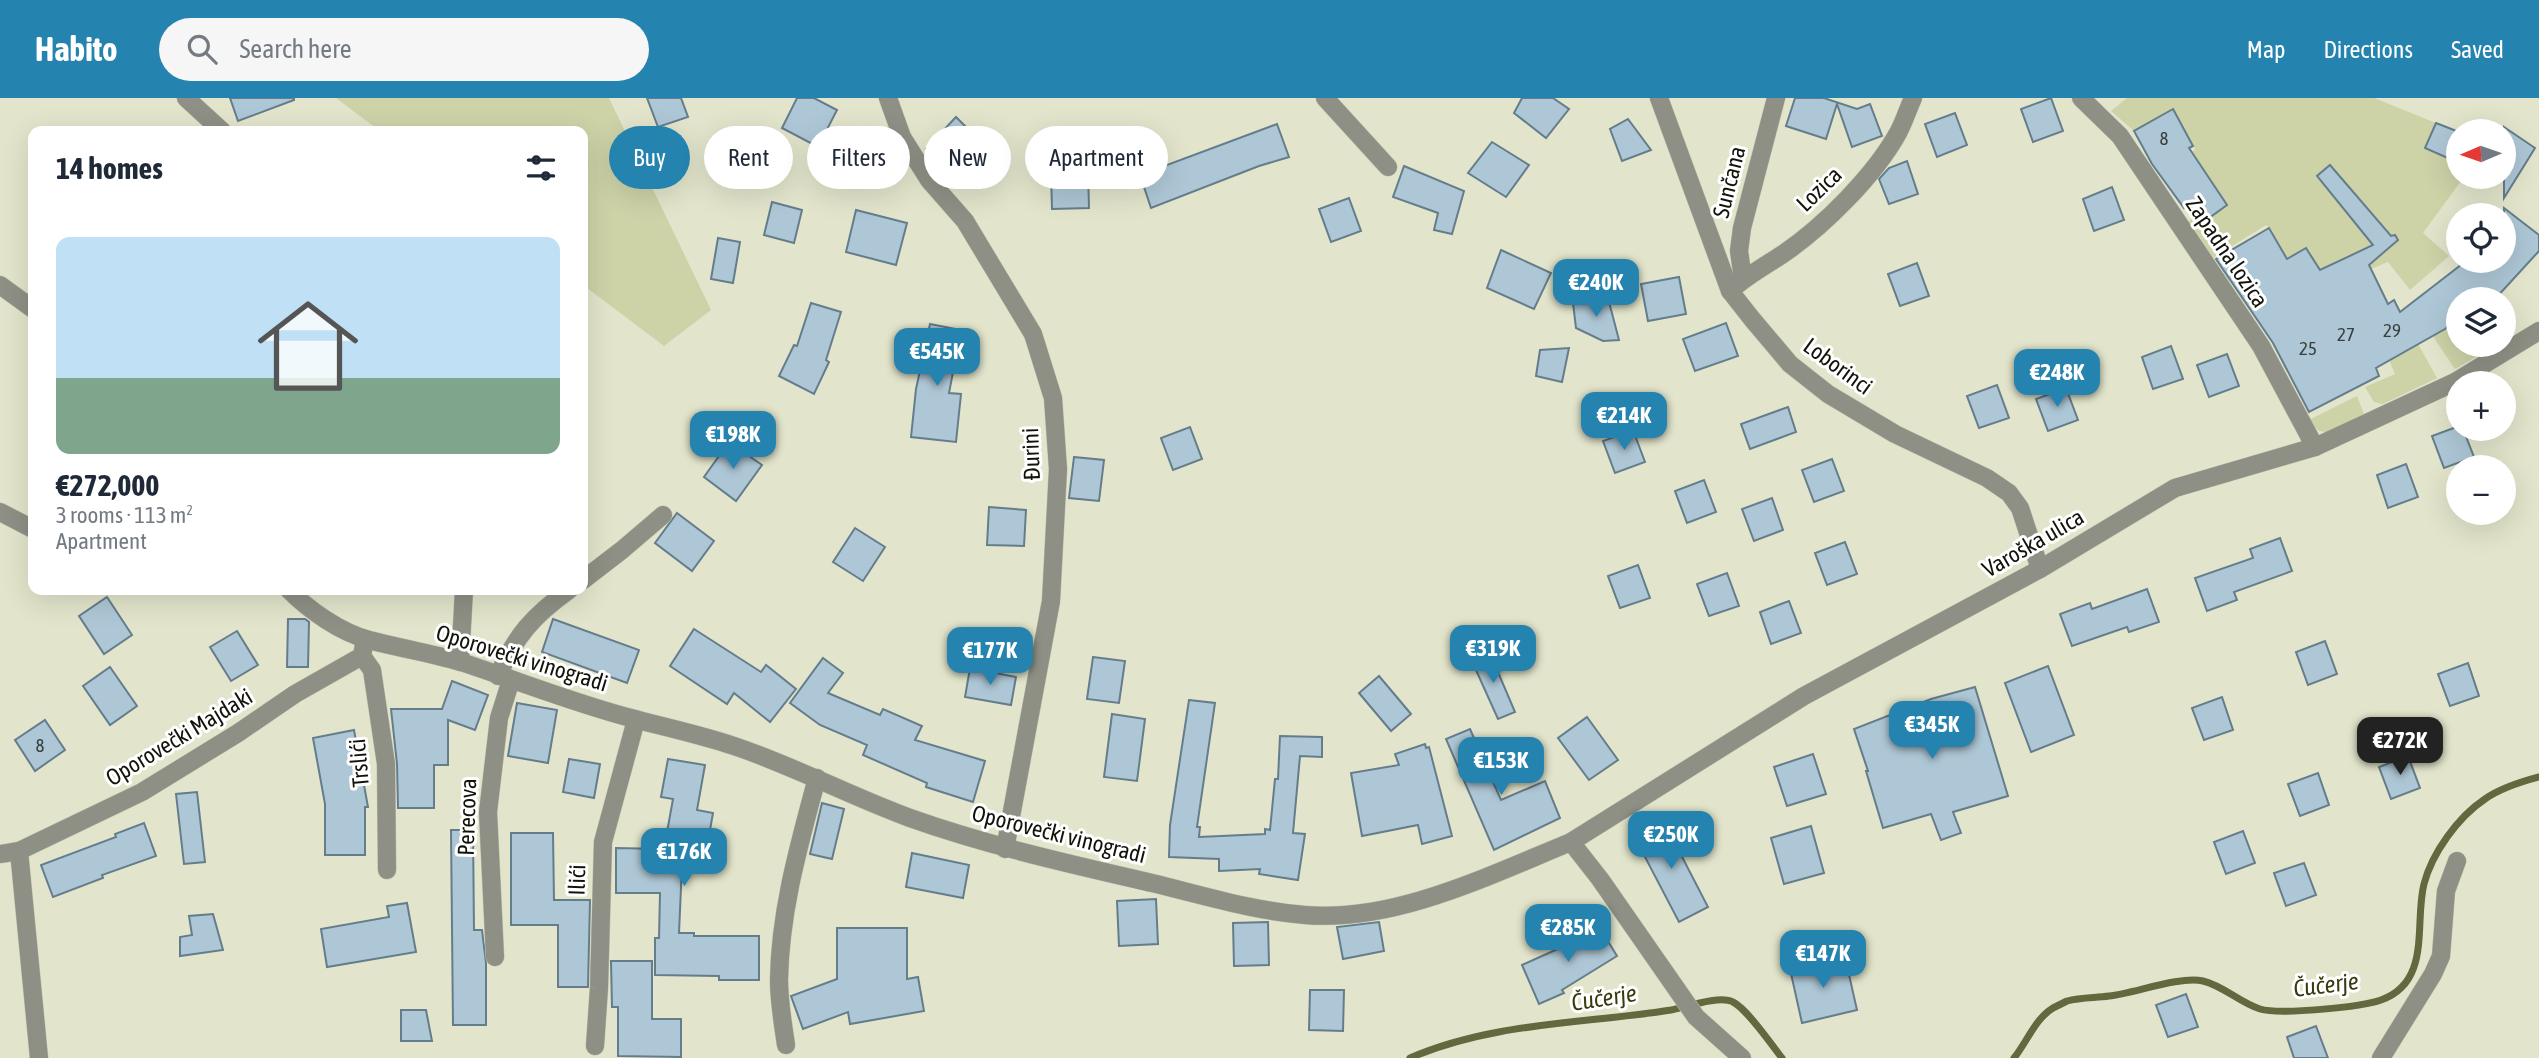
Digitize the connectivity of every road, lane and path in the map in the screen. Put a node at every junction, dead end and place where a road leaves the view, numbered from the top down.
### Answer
1 (186, 98) edge
2 (888, 98) edge
3 (1325, 98) edge
4 (1660, 98) edge
5 (1776, 98) edge
6 (1913, 98) edge
7 (2081, 98) edge
8 (217, 126) edge
9 (1388, 167) dead end
10 (0, 285) edge
11 (1737, 285) junction
12 (28, 305) edge
13 (2539, 331) edge
14 (2315, 447) junction
15 (0, 512) edge
16 (663, 515) dead end
17 (28, 526) edge
18 (2040, 569) junction
19 (588, 576) edge
20 (294, 595) edge
21 (464, 595) edge
22 (562, 595) edge
23 (363, 647) junction
24 (460, 662) junction
25 (505, 678) junction
26 (636, 720) junction
27 (817, 778) junction
28 (1571, 842) junction
29 (1005, 849) junction
30 (19, 851) junction
31 (0, 854) edge
32 (2457, 861) dead end
33 (387, 870) dead end
34 (495, 957) dead end
35 (786, 1045) dead end
36 (595, 1046) dead end
37 (39, 1058) edge
38 (1742, 1058) edge
39 (2381, 1058) edge

1 - 8 street
2 - 29 street, Đurini
3 - 9 street
4 - 11 street, Loborinci
5 - 11 street, Sunčana
6 - 11 street, Lozica
7 - 14 street, Zapadna lozica
10 - 12 street
11 - 18 street, Loborinci
13 - 14 street, Varoška ulica
14 - 18 street, Varoška ulica
15 - 17 street
16 - 19 street
18 - 28 street, Varoška ulica
20 - 23 street, Oporovečki vinogradi
21 - 24 street
22 - 25 street, Perecova
23 - 24 street, Oporovečki vinogradi
23 - 30 street, Oporovečki Majdaki
23 - 33 street, Trslići
24 - 25 street, Oporovečki vinogradi
25 - 26 street, Oporovečki vinogradi
25 - 34 street, Perecova
26 - 27 street, Oporovečki vinogradi
26 - 36 street, Ilići
27 - 29 street, Oporovečki vinogradi
27 - 35 street
28 - 29 street, Oporovečki vinogradi
28 - 38 street
30 - 31 street, Oporovečki Majdaki
30 - 37 street
32 - 39 street

